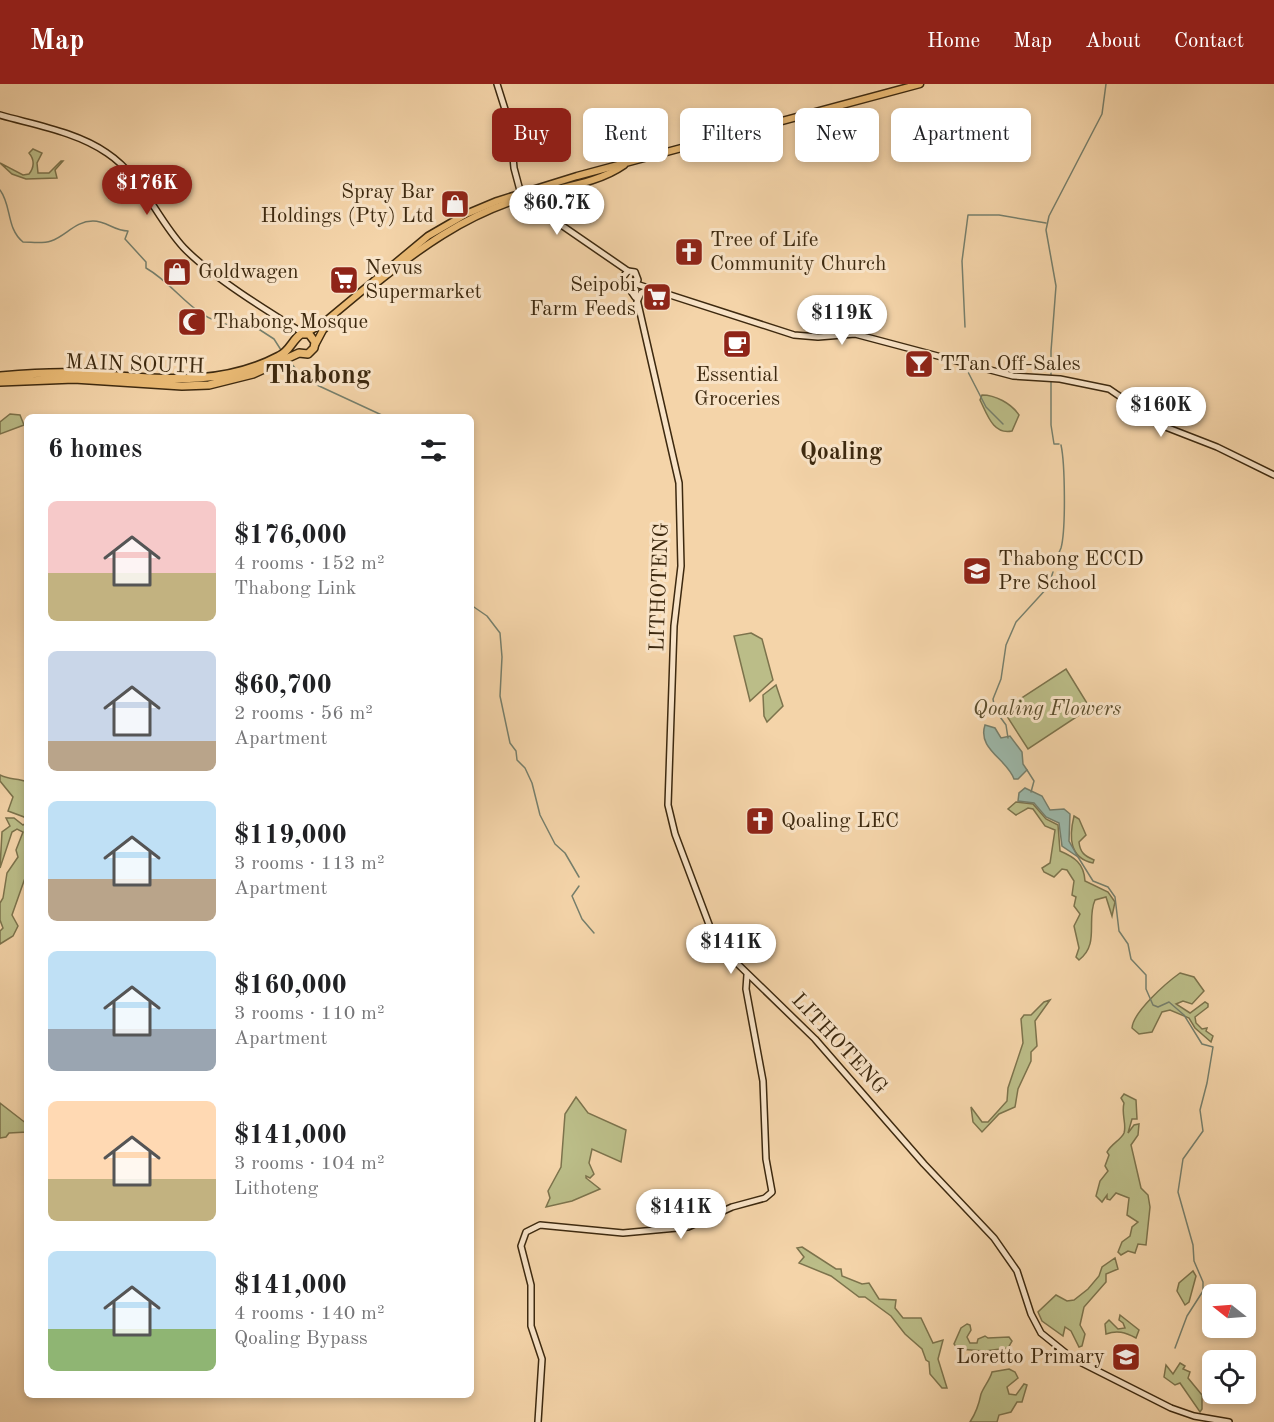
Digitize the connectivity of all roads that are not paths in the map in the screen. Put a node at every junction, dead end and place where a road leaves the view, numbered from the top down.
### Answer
1 (497, 84) edge
2 (920, 84) edge
3 (0, 115) edge
4 (625, 165) junction
5 (546, 191) junction
6 (521, 195) junction
7 (540, 210) junction
8 (613, 263) junction
9 (628, 271) junction
10 (638, 276) junction
11 (622, 278) junction
12 (625, 285) junction
13 (635, 285) junction
14 (650, 288) junction
15 (637, 301) junction
16 (290, 326) junction
17 (304, 333) junction
18 (295, 342) junction
19 (315, 345) junction
20 (299, 353) junction
21 (0, 376) edge
22 (0, 382) edge
23 (1274, 475) edge
24 (747, 975) junction
25 (538, 1422) edge
26 (1229, 1422) edge

1 - 6 main road
2 - 4 main road
3 - 16 main road
4 - 5 main road, MAIN SOUTH
4 - 6 main road, MAIN SOUTH
5 - 6 main road, MAIN SOUTH
5 - 7 main road
6 - 7 main road
6 - 17 main road, MAIN SOUTH
6 - 19 main road, MAIN SOUTH
7 - 8 main road
8 - 9 main road
8 - 11 main road
9 - 10 main road
9 - 11 main road
10 - 13 main road
10 - 14 main road
11 - 12 main road
12 - 13 main road
12 - 15 main road
13 - 14 main road
13 - 15 main road, LITHOTENG
14 - 15 main road
14 - 23 main road
15 - 24 main road, LITHOTENG
16 - 17 main road
16 - 18 main road
17 - 18 highway, MAIN SOUTH
17 - 19 highway
18 - 20 highway
18 - 21 highway, MAIN SOUTH
19 - 20 highway, MAIN SOUTH
20 - 22 highway, MAIN SOUTH
24 - 25 main road
24 - 26 main road, LITHOTENG

